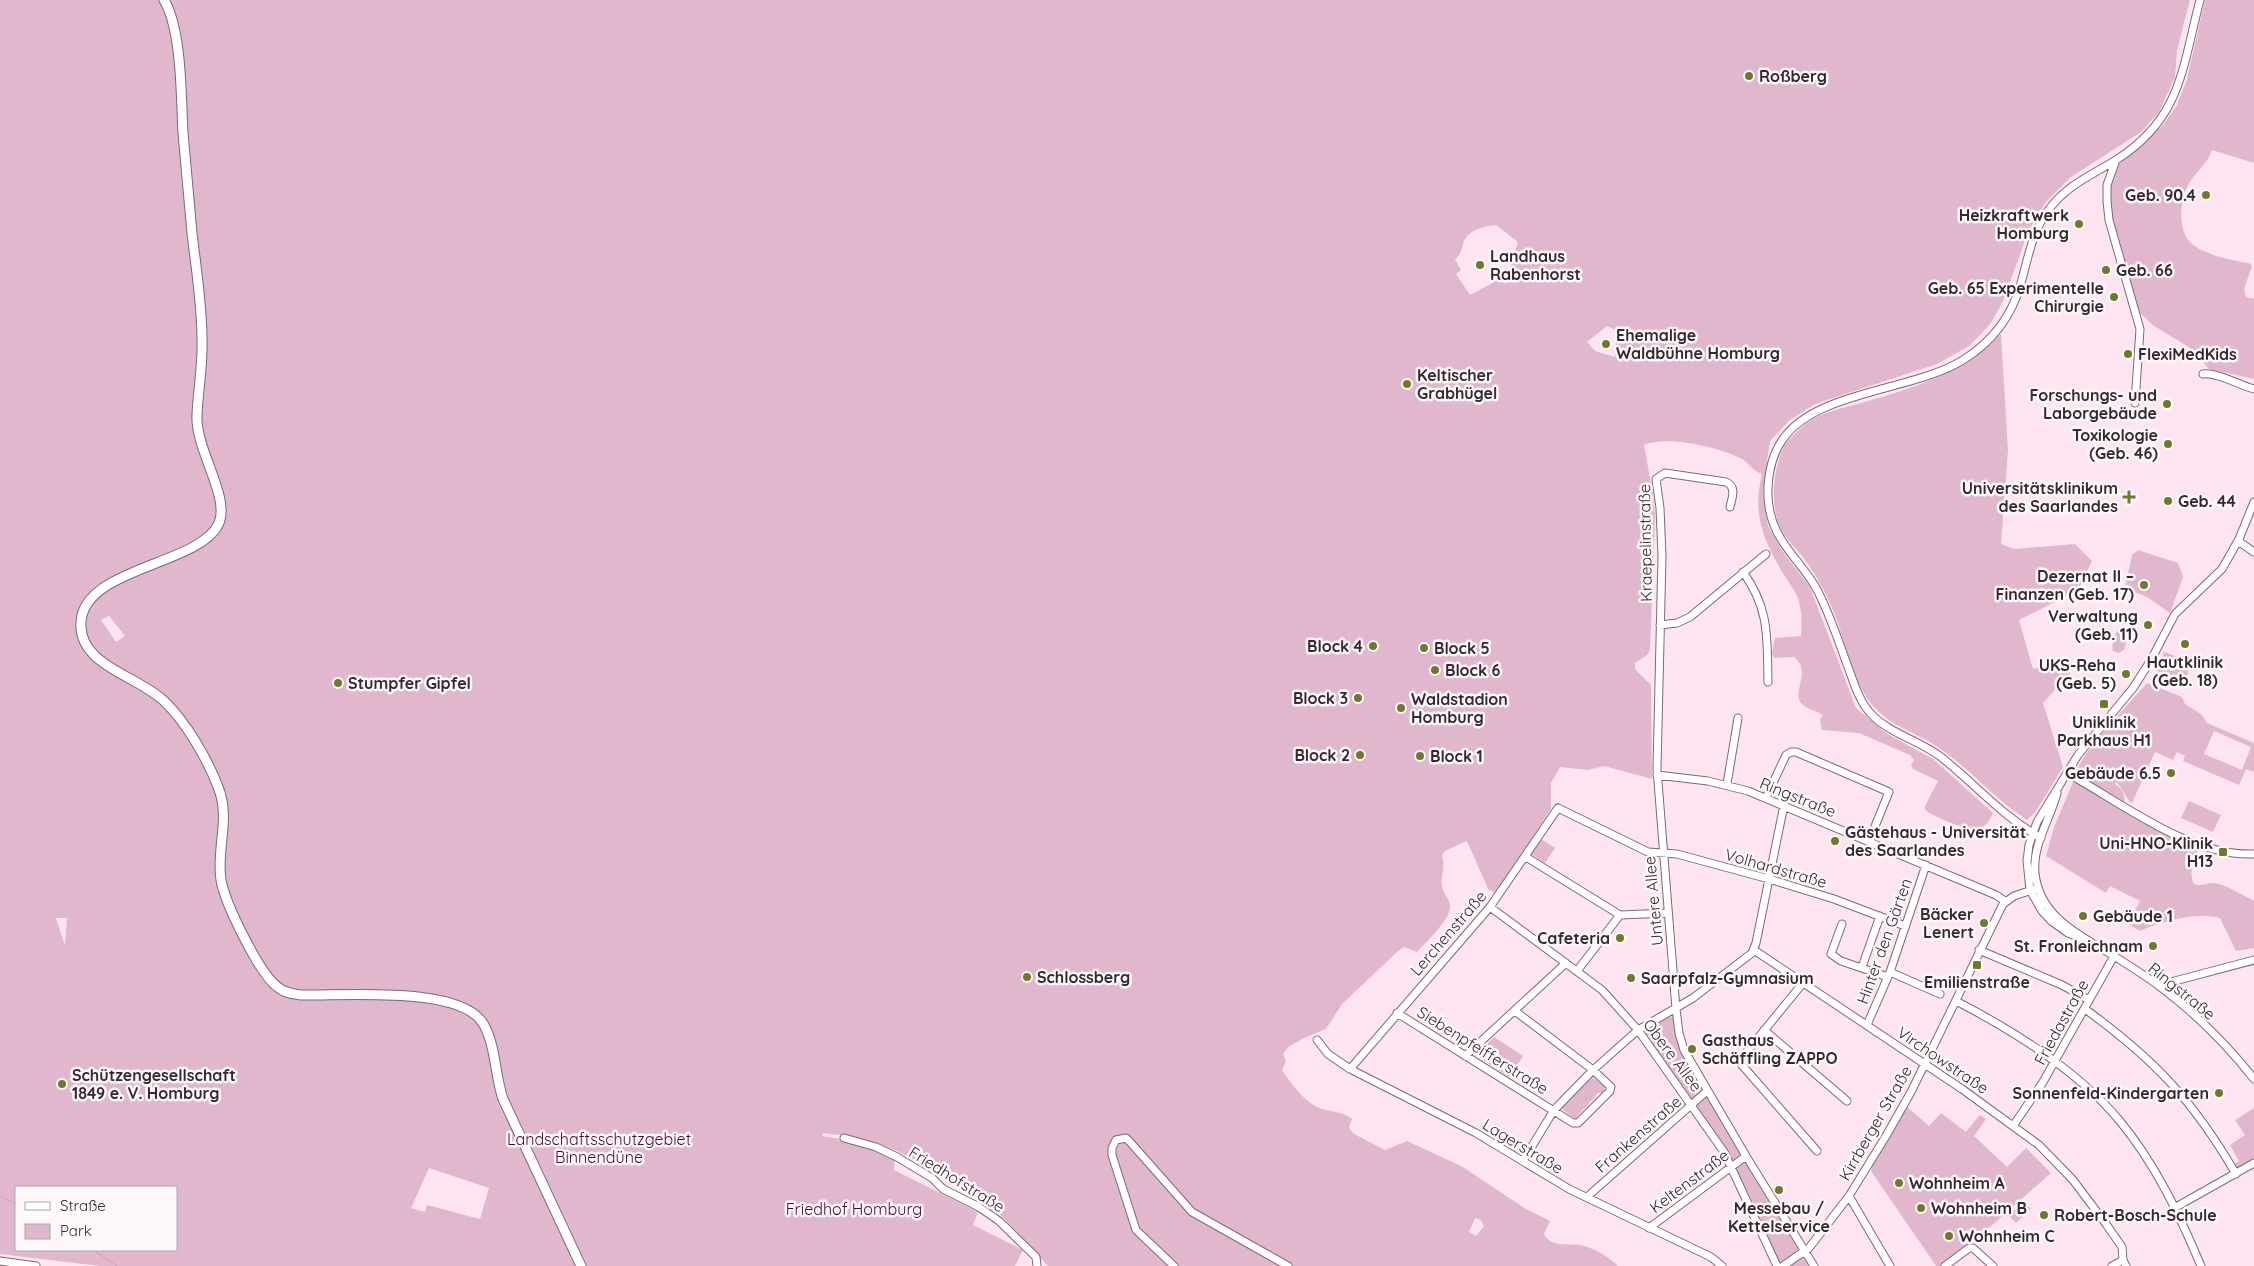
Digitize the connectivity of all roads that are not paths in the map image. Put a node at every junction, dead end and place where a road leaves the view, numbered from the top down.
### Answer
1 (164, 0) edge
2 (2200, 0) edge
3 (2116, 160) junction
4 (2204, 374) dead end
5 (2254, 389) edge
6 (2135, 403) dead end
7 (2254, 502) edge
8 (1730, 507) dead end
9 (2238, 541) junction
10 (2254, 552) edge
11 (1766, 554) dead end
12 (1743, 572) junction
13 (1660, 625) junction
14 (1658, 678) joint
15 (1768, 682) dead end
16 (1738, 718) dead end
17 (2067, 773) junction
18 (1657, 774) junction
19 (1727, 784) junction
20 (2057, 790) junction
21 (1766, 798) junction
22 (1784, 806) junction
23 (1558, 808) joint
24 (2033, 833) junction
25 (2041, 838) junction
26 (1869, 841) junction
27 (1663, 854) junction
28 (2254, 854) edge
29 (1526, 857) junction
30 (1926, 865) junction
31 (1769, 878) junction
32 (2034, 889) junction
33 (2005, 901) junction
34 (1490, 907) junction
35 (1668, 913) junction
36 (1620, 915) junction
37 (1880, 916) junction
38 (1842, 924) dead end
39 (1905, 926) junction
40 (1754, 950) junction
41 (1980, 950) junction
42 (2114, 956) junction
43 (2254, 960) edge
44 (1566, 962) junction
45 (1862, 967) junction
46 (1578, 971) junction
47 (1888, 975) junction
48 (1803, 984) junction
49 (2163, 989) junction
50 (1940, 994) dead end
51 (2089, 1000) junction
52 (1956, 1001) junction
53 (1676, 1009) junction
54 (2084, 1009) junction
55 (1515, 1011) junction
56 (1397, 1013) junction
57 (1867, 1026) junction
58 (1638, 1030) junction
59 (1764, 1030) junction
60 (1317, 1040) dead end
61 (1466, 1056) junction
62 (2054, 1063) junction
63 (1924, 1064) junction
64 (1350, 1069) junction
65 (1593, 1070) junction
66 (2254, 1079) edge
67 (1707, 1091) junction
68 (1847, 1101) dead end
69 (1692, 1104) junction
70 (1554, 1110) junction
71 (2013, 1126) junction
72 (844, 1138) dead end
73 (1817, 1151) dead end
74 (1746, 1156) junction
75 (1523, 1161) junction
76 (2254, 1163) edge
77 (1732, 1165) junction
78 (2236, 1174) junction
79 (1849, 1196) junction
80 (1587, 1197) junction
81 (2176, 1207) junction
82 (1649, 1228) junction
83 (1806, 1252) junction
84 (0, 1261) edge
85 (2124, 1263) edge
86 (36, 1266) edge
87 (581, 1266) edge
88 (1037, 1266) edge
89 (1174, 1266) edge
90 (1288, 1266) edge
91 (1722, 1266) edge
92 (1777, 1266) edge
93 (1783, 1266) edge
94 (1814, 1266) edge
95 (1890, 1266) edge
96 (1945, 1266) edge
97 (1993, 1266) edge
98 (2112, 1266) edge
99 (2201, 1266) edge

1 - 87 main road
2 - 3 street
3 - 6 street
3 - 24 street
4 - 5 street
7 - 9 street
8 - 13 street, Kraepelinstraße
9 - 10 street
9 - 17 street
11 - 12 street
12 - 13 street
12 - 15 street
13 - 14 street, Kraepelinstraße
14 - 18 street, Untere Allee
16 - 19 street
17 - 20 street
17 - 28 street
18 - 19 street, Ringstraße
18 - 27 street, Untere Allee
19 - 21 street, Ringstraße
20 - 24 street, Ringstraße
20 - 25 street, Ringstraße
21 - 22 street, Ringstraße
21 - 26 street
22 - 26 street, Ringstraße
22 - 31 street
23 - 27 street, Volhardstraße
23 - 29 street, Lerchenstraße
24 - 25 street
24 - 32 street, Ringstraße
25 - 32 street, Ringstraße
26 - 30 street, Ringstraße
27 - 31 street, Volhardstraße
27 - 35 street, Untere Allee
29 - 34 street, Lerchenstraße
29 - 36 street
30 - 33 street, Ringstraße
30 - 39 street, Hinter den Gärten
31 - 37 street, Volhardstraße
31 - 40 street
32 - 33 street
32 - 42 street, Ringstraße
33 - 41 street, Kirrberger Straße
34 - 44 street, Obere Allee
34 - 56 street, Lerchenstraße
35 - 36 street
35 - 53 street, Untere Allee
36 - 46 street
37 - 39 street, Volhardstraße
37 - 45 street
38 - 45 street
39 - 47 street, Hinter den Gärten
40 - 48 street, Virchowstraße
40 - 53 street
41 - 51 street
41 - 52 street, Kirrberger Straße
42 - 49 street, Ringstraße
42 - 51 street, Friedastraße
43 - 49 street
44 - 46 street, Obere Allee
44 - 55 street
45 - 47 street
46 - 58 street, Obere Allee
47 - 50 street
47 - 57 street, Hinter den Gärten
48 - 57 street, Virchowstraße
48 - 59 street
49 - 66 street, Ringstraße
51 - 54 street, Friedastraße
52 - 62 street
52 - 63 street, Kirrberger Straße
53 - 58 street
53 - 67 street, Untere Allee
54 - 62 street, Friedastraße
54 - 78 street
55 - 61 street
55 - 65 street
56 - 61 street, Siebenpfeifferstraße
56 - 64 street, Lerchenstraße
57 - 63 street, Virchowstraße
58 - 65 street
58 - 69 street, Obere Allee
59 - 68 street
59 - 73 street
60 - 64 street, Lagerstraße
61 - 70 street, Siebenpfeifferstraße
62 - 71 street, Friedastraße
62 - 81 street
63 - 71 street, Virchowstraße
63 - 79 street, Kirrberger Straße
64 - 75 street, Lagerstraße
65 - 70 street
65 - 70 street, Siebenpfeifferstraße
67 - 69 street, Frankenstraße
67 - 74 street, Untere Allee
69 - 77 street, Obere Allee
69 - 80 street, Frankenstraße
70 - 75 street
71 - 85 street, Virchowstraße
72 - 88 street, Friedhofstraße
74 - 77 street, Keltenstraße
74 - 83 street, Untere Allee
75 - 80 street, Lagerstraße
76 - 78 street
77 - 82 street, Keltenstraße
77 - 92 street, Obere Allee
78 - 81 street
79 - 83 street, Kirrberger Straße
79 - 95 street
80 - 82 street, Lagerstraße
81 - 99 street
82 - 91 street, Lagerstraße
83 - 93 street, Kirrberger Straße
83 - 94 street, Untere Allee
84 - 86 street
85 - 98 street
89 - 90 street
96 - 97 street

